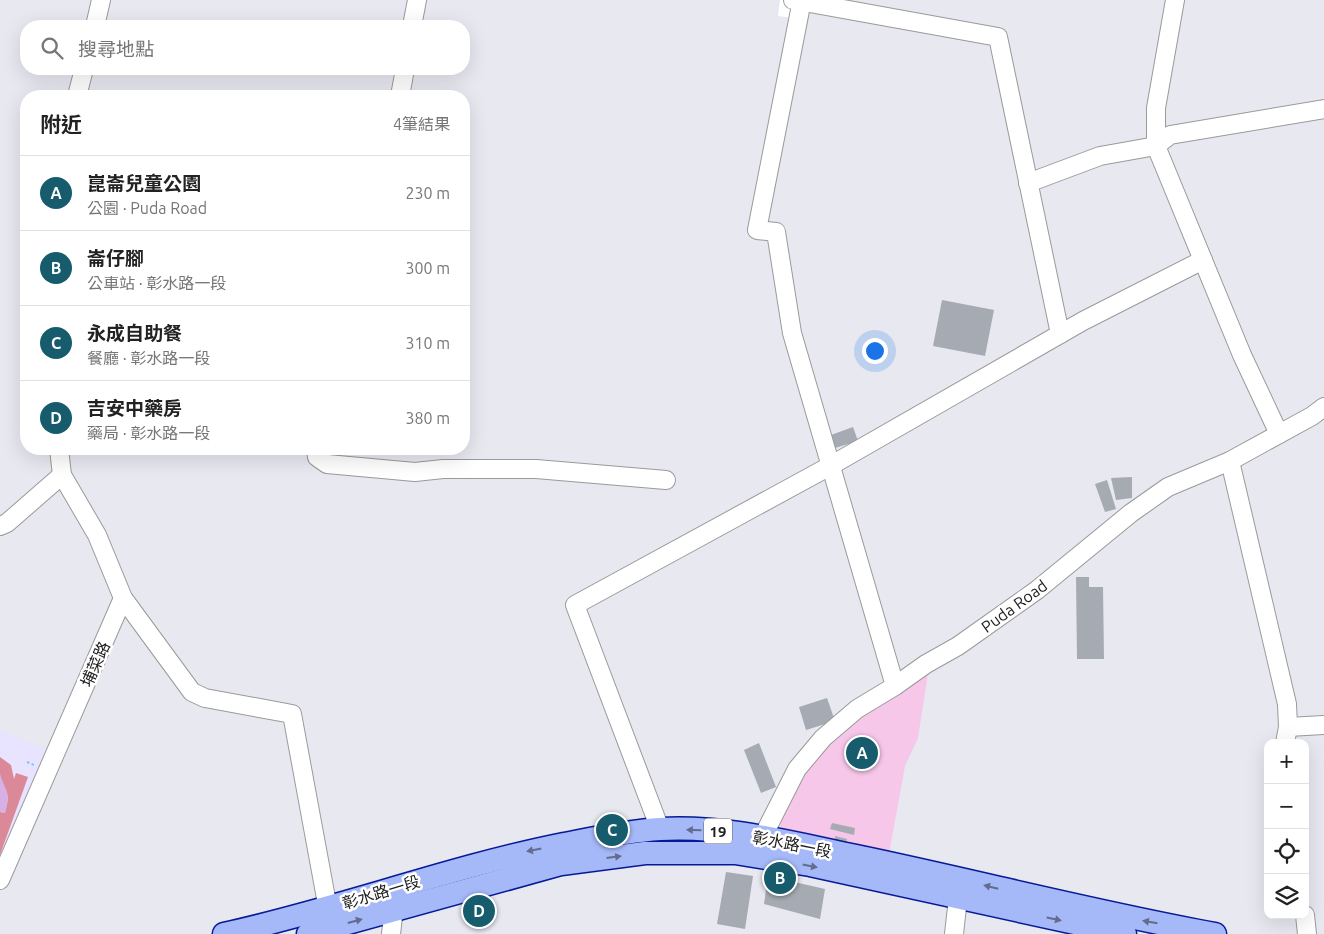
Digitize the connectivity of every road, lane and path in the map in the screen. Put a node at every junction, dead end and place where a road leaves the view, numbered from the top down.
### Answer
1 (102, 0) edge
2 (417, 0) edge
3 (799, 0) edge
4 (1175, 0) edge
5 (97, 20) edge
6 (413, 20) edge
7 (82, 75) edge
8 (404, 75) edge
9 (79, 90) edge
10 (401, 90) edge
11 (1324, 109) edge
12 (1156, 146) junction
13 (1028, 183) junction
14 (1203, 260) junction
15 (1060, 334) junction
16 (1324, 407) edge
17 (1280, 434) junction
18 (60, 455) edge
19 (317, 455) edge
20 (1230, 462) junction
21 (830, 466) junction
22 (62, 475) junction
23 (666, 480) dead end
24 (0, 526) edge
25 (123, 598) junction
26 (895, 686) junction
27 (1324, 725) edge
28 (1287, 735) edge
29 (660, 829) junction
30 (758, 847) junction
31 (588, 850) junction
32 (0, 880) edge
33 (396, 888) junction
34 (958, 898) junction
35 (328, 909) junction
36 (393, 911) junction
37 (1306, 919) edge
38 (224, 934) edge
39 (308, 934) edge
40 (391, 934) edge
41 (954, 934) edge
42 (1125, 934) edge
43 (1215, 934) edge
44 (1308, 934) edge

1 - 5 street
2 - 6 street
3 - 13 street
3 - 21 street
4 - 12 street
7 - 9 street
8 - 10 street
11 - 12 street
12 - 13 street
12 - 14 street
13 - 15 street
14 - 15 street
14 - 17 street
15 - 21 street
16 - 17 street, Puda Road
17 - 20 street, Puda Road
18 - 22 street
19 - 23 street
20 - 26 street, Puda Road
20 - 28 street
21 - 26 street
21 - 29 street
22 - 24 street
22 - 25 street
25 - 32 street, 埔菜路
25 - 35 street
26 - 30 street, Puda Road
27 - 28 street
30 -> 29 main road, 彰水路一段 / 19
29 - 31 main road, 彰水路一段 / 19
31 -> 30 main road, 彰水路一段 / 19
30 -> 34 main road, 彰水路一段 / 19
43 -> 30 main road, 彰水路一段 / 19
31 -> 33 main road, 彰水路一段 / 19
31 - 36 main road, 彰水路一段 / 19
33 - 35 main road, 彰水路一段 / 19
33 - 36 street
34 - 41 street
34 -> 42 main road, 彰水路一段 / 19
35 - 38 main road, 彰水路一段 / 19
39 -> 36 main road, 彰水路一段 / 19
36 - 40 street
37 - 44 street

